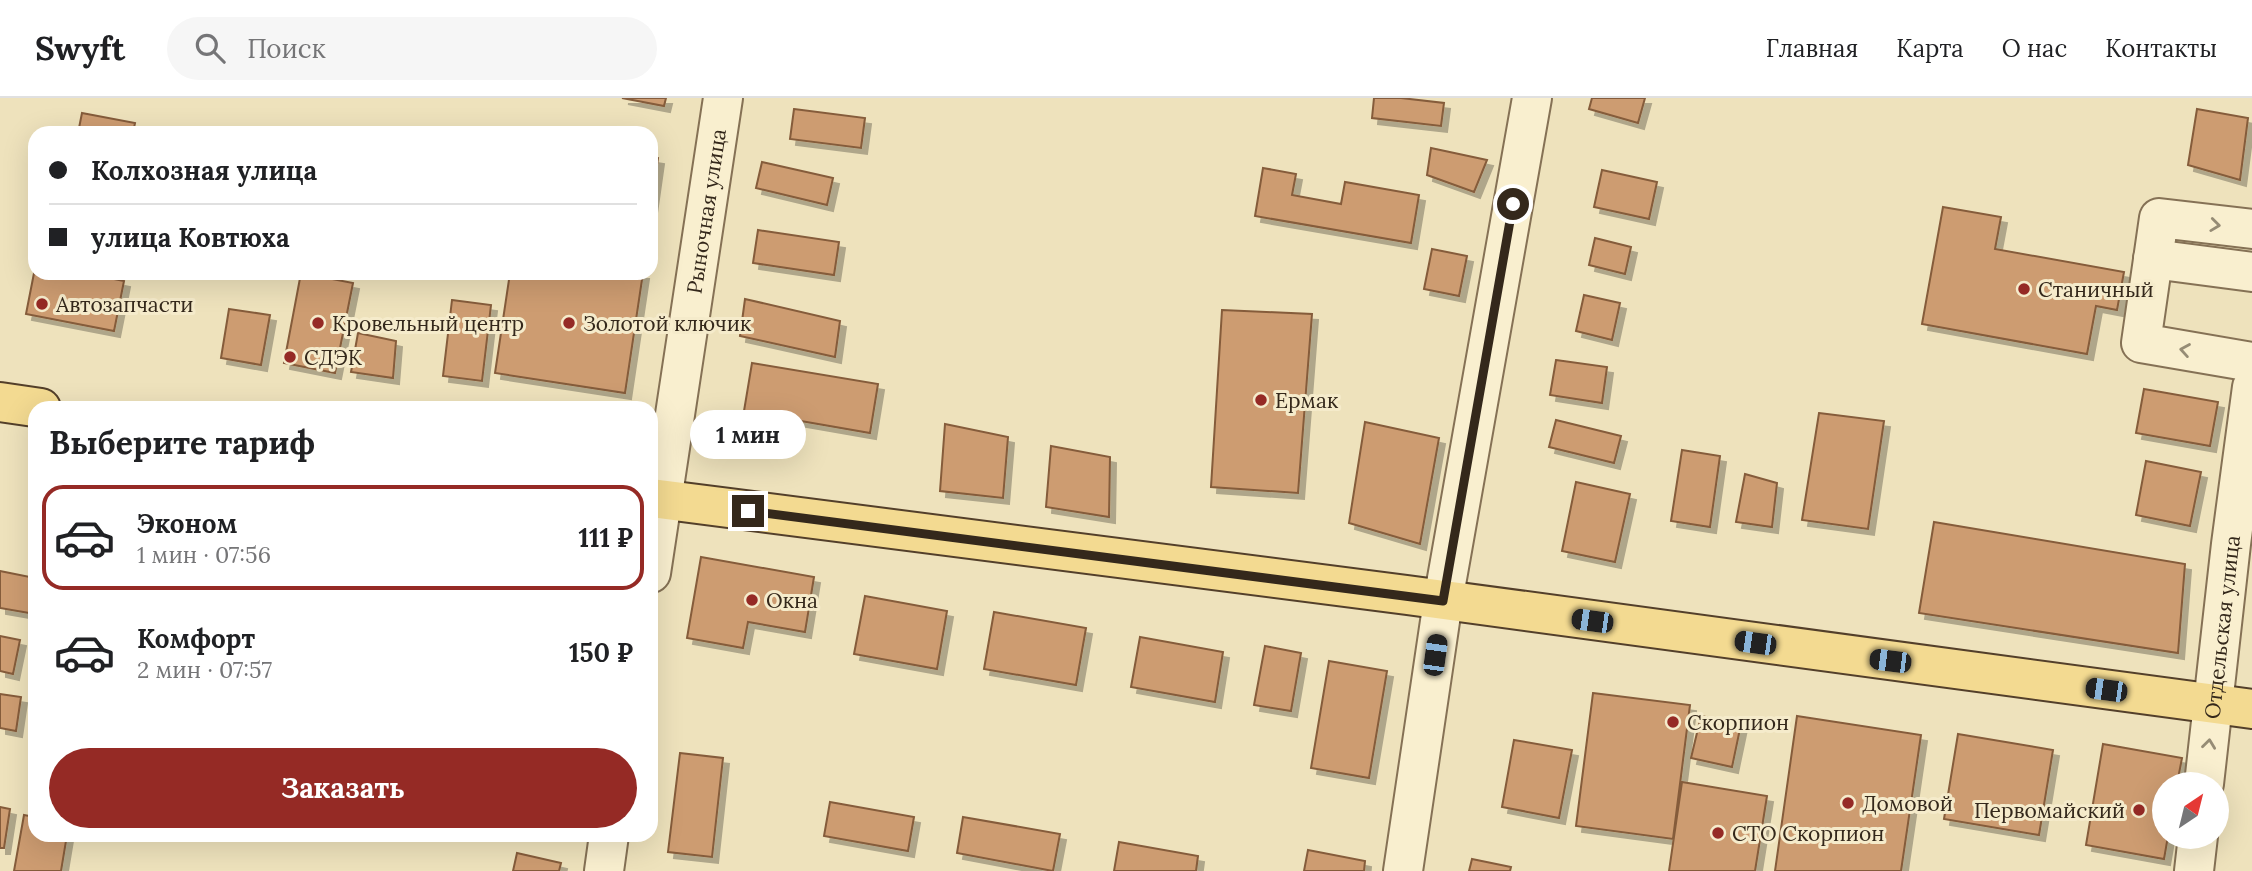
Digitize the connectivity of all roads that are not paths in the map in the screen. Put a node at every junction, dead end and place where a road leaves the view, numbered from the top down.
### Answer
1 (723, 98) edge
2 (1532, 98) edge
3 (2252, 229) edge
4 (2153, 259) junction
5 (2252, 272) edge
6 (2252, 362) edge
7 (2252, 387) edge
8 (0, 402) edge
9 (28, 406) edge
10 (658, 493) edge
11 (658, 499) edge
12 (2242, 545) edge
13 (1443, 601) junction
14 (2214, 704) junction
15 (2252, 709) edge
16 (2206, 772) edge
17 (608, 842) edge
18 (2197, 849) edge
19 (604, 871) edge
20 (1403, 871) edge
21 (2194, 871) edge

1 - 10 street, Рыночная улица
2 - 13 street
4 -> 3 street
4 - 5 street
6 -> 4 street
7 - 12 street, Отдельская улица
8 - 9 main road
11 - 13 main road
12 - 14 street, Отдельская улица
13 - 14 main road
13 - 20 street
14 - 15 main road
16 -> 14 street, Отдельская улица
17 - 19 street
18 - 21 street

